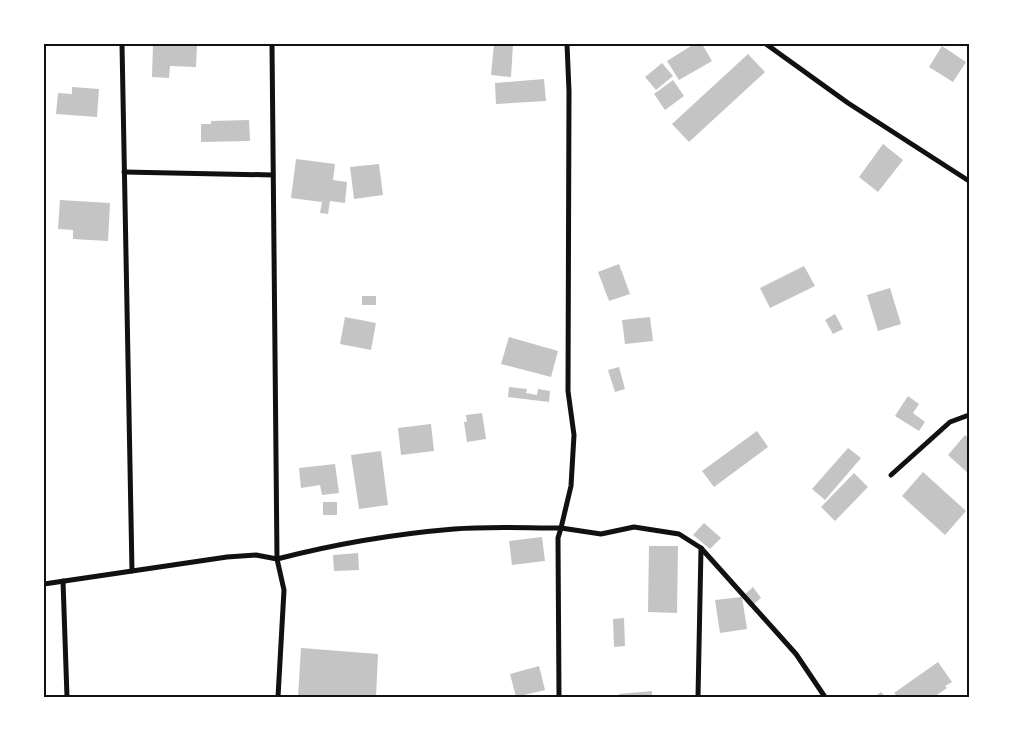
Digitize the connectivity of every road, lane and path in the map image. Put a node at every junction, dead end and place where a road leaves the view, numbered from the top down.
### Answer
1 (122, 44) edge
2 (272, 44) edge
3 (567, 44) edge
4 (766, 44) edge
5 (124, 172) junction
6 (273, 175) junction
7 (969, 181) edge
8 (969, 415) edge
9 (891, 475) dead end
10 (561, 528) junction
11 (701, 548) junction
12 (277, 559) junction
13 (132, 571) junction
14 (63, 581) junction
15 (44, 584) edge
16 (67, 697) edge
17 (278, 697) edge
18 (559, 697) edge
19 (698, 697) edge
20 (825, 697) edge

1 - 5 street
2 - 6 street
3 - 10 street
4 - 7 street
5 - 6 street
5 - 13 street
6 - 12 street
8 - 9 street
10 - 11 street
10 - 12 street
10 - 18 street
11 - 19 street
11 - 20 street
12 - 13 street
12 - 17 street
13 - 14 street
14 - 15 street
14 - 16 street

